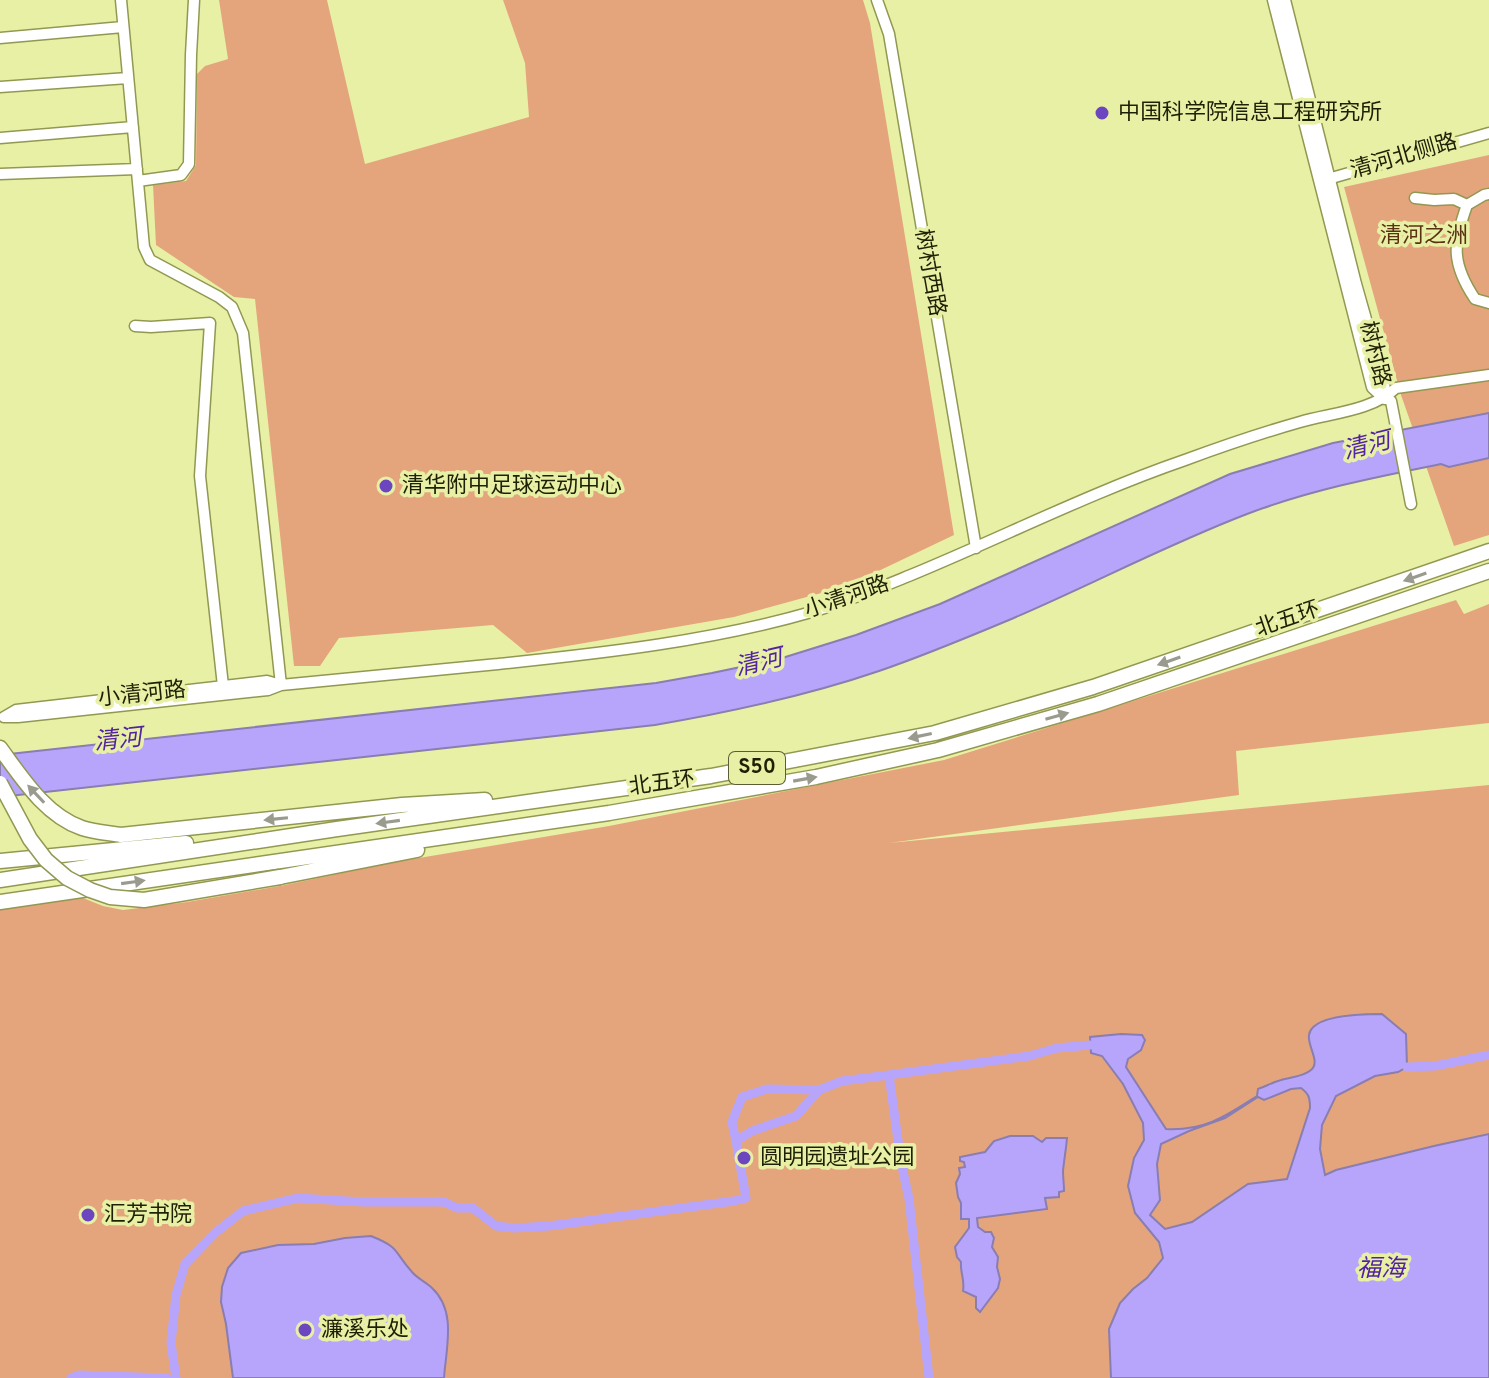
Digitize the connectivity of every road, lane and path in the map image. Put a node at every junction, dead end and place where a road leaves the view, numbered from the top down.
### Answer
1 (121, 0) edge
2 (194, 0) edge
3 (877, 0) edge
4 (1274, 0) edge
5 (1284, 0) edge
6 (123, 27) junction
7 (0, 38) edge
8 (128, 78) junction
9 (0, 87) edge
10 (133, 127) junction
11 (1489, 133) edge
12 (0, 138) edge
13 (137, 169) junction
14 (0, 174) edge
15 (1324, 180) junction
16 (138, 181) junction
17 (1489, 194) edge
18 (1415, 198) dead end
19 (1467, 205) junction
20 (1489, 303) edge
21 (135, 326) dead end
22 (1489, 375) edge
23 (1385, 398) junction
24 (1411, 504) dead end
25 (976, 548) junction
26 (1489, 551) edge
27 (1489, 571) edge
28 (281, 685) junction
29 (223, 686) junction
30 (2, 716) edge
31 (0, 748) edge
32 (0, 783) edge
33 (605, 792) junction
34 (609, 813) junction
35 (337, 829) junction
36 (0, 861) edge
37 (0, 880) edge
38 (0, 902) edge

1 - 6 street
2 - 16 street
3 - 25 street, 树村西路
4 - 15 main road, 树村路
5 - 15 main road, 树村路
6 - 7 street
6 - 8 street
8 - 9 street
8 - 10 street
10 - 12 street
10 - 13 street
11 - 15 street, 清河北侧路
13 - 14 street
13 - 16 street
15 - 23 main road, 树村路
16 - 28 street
17 - 19 street
18 - 19 street
19 - 20 street
21 - 29 street
22 - 23 street, 小清河路
23 - 24 street
23 - 25 street, 小清河路
25 - 28 street, 小清河路
26 -> 33 highway, 北五环 / S50
34 -> 27 highway, 北五环 / S50
28 - 29 street, 小清河路
28 - 30 street, 小清河路
29 - 30 street, 小清河路
33 -> 31 highway
32 - 34 highway, bridge
33 -> 35 highway, 北五环 / S50
38 -> 34 highway, 北五环 / S50
35 - 36 highway
35 - 37 highway, 北五环 / S50

